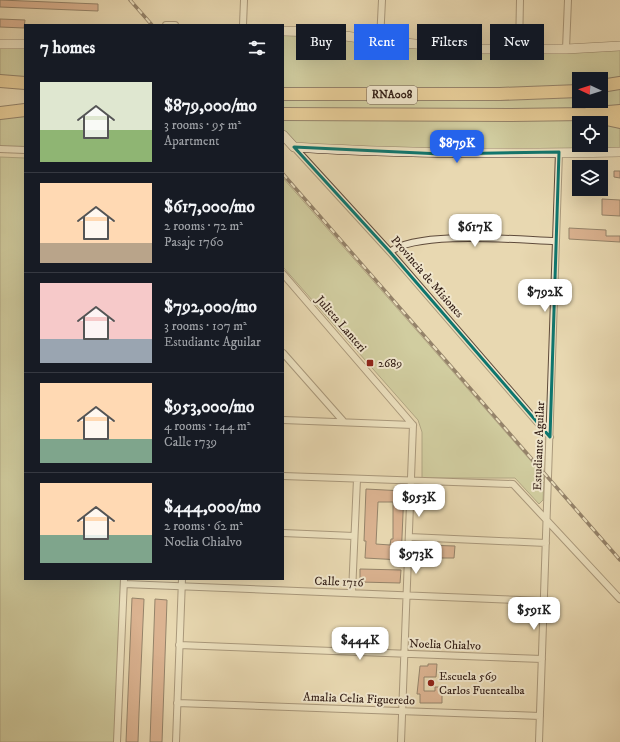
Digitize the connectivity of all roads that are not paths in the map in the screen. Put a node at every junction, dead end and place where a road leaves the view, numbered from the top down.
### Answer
1 (244, 0) edge
2 (382, 0) edge
3 (520, 0) edge
4 (568, 0) edge
5 (243, 24) edge
6 (381, 24) edge
7 (520, 24) edge
8 (284, 31) edge
9 (354, 37) edge
10 (409, 43) edge
11 (0, 44) edge
12 (24, 44) edge
13 (620, 46) edge
14 (490, 49) edge
15 (544, 49) edge
16 (566, 49) junction
17 (4, 81) edge
18 (24, 83) edge
19 (620, 83) edge
20 (608, 85) edge
21 (620, 90) edge
22 (572, 91) edge
23 (608, 91) edge
24 (284, 94) edge
25 (0, 109) edge
26 (24, 110) edge
27 (24, 110) edge
28 (620, 111) edge
29 (0, 114) edge
30 (284, 114) edge
31 (586, 114) junction
32 (620, 122) edge
33 (284, 136) edge
34 (294, 147) junction
35 (0, 149) edge
36 (24, 150) edge
37 (559, 152) junction
38 (620, 152) edge
39 (556, 241) junction
40 (390, 252) junction
41 (284, 275) edge
42 (284, 354) edge
43 (284, 420) edge
44 (344, 422) junction
45 (413, 425) junction
46 (550, 437) junction
47 (284, 476) edge
48 (357, 479) junction
49 (411, 480) junction
50 (547, 520) junction
51 (284, 533) edge
52 (354, 536) junction
53 (409, 537) junction
54 (546, 543) junction
55 (182, 580) edge
56 (124, 582) edge
57 (182, 587) junction
58 (352, 593) junction
59 (407, 596) junction
60 (620, 599) edge
61 (544, 601) junction
62 (179, 645) junction
63 (405, 654) junction
64 (542, 660) junction
65 (177, 703) junction
66 (402, 711) junction
67 (540, 716) junction
68 (117, 742) edge
69 (176, 742) edge
70 (401, 742) edge
71 (539, 742) edge

1 - 5 street
2 - 6 street
3 - 7 street
4 - 16 street
8 - 9 main road
10 - 14 main road
11 - 12 main road
13 - 16 main road
15 - 16 main road
17 - 18 highway
19 - 20 highway
21 - 23 highway
22 - 24 highway, RNA008
25 - 26 highway
27 - 29 highway
28 - 31 highway, RNA008
30 - 31 highway, RNA008
31 - 32 highway, RNA008
33 - 34 main road, Provincia de Misiones
34 - 37 main road
34 - 40 street, Provincia de Misiones
35 - 36 street
37 - 38 main road
37 - 39 street, Estudiante Aguilar
39 - 40 street
39 - 46 street, Estudiante Aguilar
40 - 46 street, Provincia de Misiones
41 - 45 street, Julieta Lanteri
42 - 44 street
43 - 44 street
44 - 45 street
45 - 49 street
46 - 50 street, Estudiante Aguilar
47 - 48 street
48 - 49 street
48 - 52 street
49 - 50 street
49 - 53 street
50 - 54 street, Estudiante Aguilar
50 - 60 street
51 - 52 street
52 - 58 street
53 - 54 street
53 - 59 street
54 - 61 street, Estudiante Aguilar
55 - 57 street
56 - 57 street, Calle 1716
56 - 68 street
57 - 58 street, Calle 1716
57 - 62 street
58 - 59 street, Calle 1716
59 - 61 street, Calle 1716
59 - 63 street
61 - 64 street, Estudiante Aguilar
62 - 63 street, Noelia Chialvo
62 - 65 street
63 - 64 street, Noelia Chialvo
63 - 66 street
64 - 67 street, Estudiante Aguilar
65 - 66 street, Amalia Celia Figueredo
65 - 69 street
66 - 67 street, Amalia Celia Figueredo
66 - 70 street
67 - 71 street, Estudiante Aguilar

